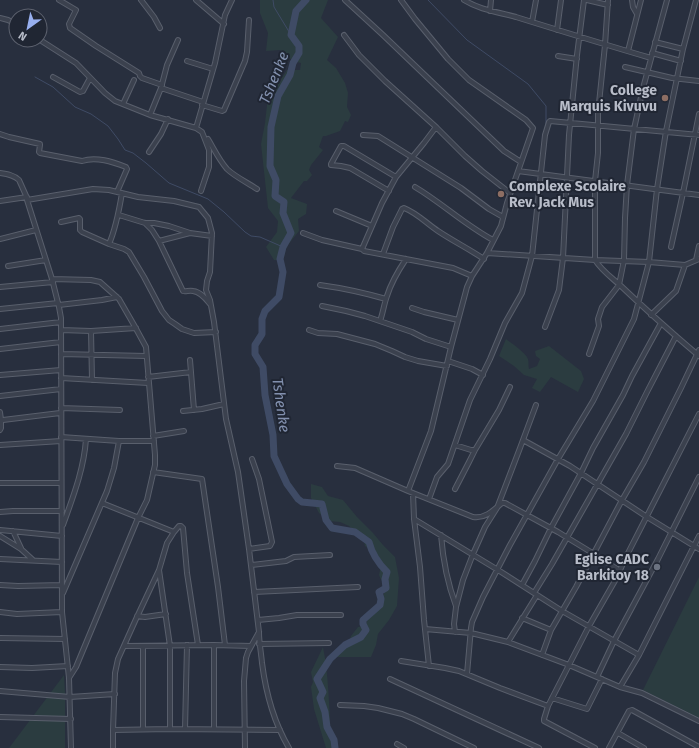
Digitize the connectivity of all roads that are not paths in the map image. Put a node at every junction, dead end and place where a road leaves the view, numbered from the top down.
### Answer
1 (59, 0) edge
2 (141, 0) edge
3 (196, 0) edge
4 (232, 0) edge
5 (345, 0) edge
6 (401, 0) edge
7 (464, 0) edge
8 (491, 0) edge
9 (536, 0) edge
10 (561, 0) edge
11 (586, 0) edge
12 (632, 0) edge
13 (641, 0) edge
14 (667, 0) edge
15 (696, 0) edge
16 (608, 2) edge
17 (490, 11) junction
18 (637, 14) junction
19 (249, 20) dead end
20 (532, 22) junction
21 (224, 24) junction
22 (160, 28) dead end
23 (557, 30) junction
24 (344, 35) dead end
25 (580, 37) junction
26 (178, 40) dead end
27 (655, 42) junction
28 (48, 45) edge
29 (605, 45) junction
30 (683, 49) junction
31 (628, 51) junction
32 (652, 53) junction
33 (558, 56) dead end
34 (651, 58) junction
35 (577, 59) junction
36 (187, 61) dead end
37 (681, 61) junction
38 (625, 67) dead end
39 (213, 69) junction
40 (647, 72) junction
41 (53, 78) dead end
42 (90, 78) junction
43 (677, 78) junction
44 (134, 80) dead end
45 (699, 81) edge
46 (162, 87) junction
47 (203, 103) junction
48 (123, 104) junction
49 (699, 114) edge
50 (150, 115) junction
51 (168, 119) junction
52 (570, 124) junction
53 (598, 126) junction
54 (436, 127) junction
55 (196, 128) junction
56 (634, 129) junction
57 (666, 131) junction
58 (202, 132) junction
59 (0, 134) edge
60 (363, 135) dead end
61 (697, 135) edge
62 (149, 152) dead end
63 (412, 157) junction
64 (521, 162) junction
65 (518, 171) junction
66 (0, 173) edge
67 (541, 175) junction
68 (396, 177) junction
69 (567, 178) junction
70 (595, 181) junction
71 (628, 185) junction
72 (415, 186) dead end
73 (257, 189) dead end
74 (656, 189) junction
75 (201, 190) dead end
76 (388, 191) junction
77 (119, 192) junction
78 (510, 193) junction
79 (683, 193) junction
80 (699, 195) edge
81 (27, 199) junction
82 (0, 201) edge
83 (336, 211) dead end
84 (119, 215) junction
85 (503, 217) junction
86 (61, 222) dead end
87 (145, 223) junction
88 (372, 226) junction
89 (36, 230) junction
90 (190, 232) junction
91 (303, 233) dead end
92 (212, 236) junction
93 (0, 239) edge
94 (493, 240) junction
95 (158, 241) junction
96 (109, 244) junction
97 (699, 246) edge
98 (671, 247) dead end
99 (362, 249) junction
100 (383, 254) junction
101 (487, 254) junction
102 (532, 256) junction
103 (563, 258) junction
104 (406, 259) junction
105 (484, 259) junction
106 (698, 259) edge
107 (46, 260) junction
108 (595, 260) junction
109 (624, 260) junction
110 (649, 262) junction
111 (686, 265) junction
112 (8, 266) dead end
113 (472, 276) junction
114 (53, 281) junction
115 (320, 285) dead end
116 (619, 285) junction
117 (0, 288) edge
118 (117, 297) junction
119 (386, 299) junction
120 (639, 303) junction
121 (59, 304) junction
122 (211, 305) junction
123 (322, 306) dead end
124 (412, 308) dead end
125 (0, 309) edge
126 (651, 315) junction
127 (458, 320) junction
128 (380, 321) junction
129 (61, 322) junction
130 (661, 323) junction
131 (546, 327) dead end
132 (136, 328) junction
133 (0, 329) edge
134 (61, 330) junction
135 (309, 330) dead end
136 (91, 331) junction
137 (216, 332) junction
138 (676, 336) junction
139 (61, 342) junction
140 (451, 346) junction
141 (0, 349) edge
142 (698, 353) edge
143 (61, 354) junction
144 (589, 354) dead end
145 (92, 355) junction
146 (146, 356) junction
147 (190, 360) dead end
148 (447, 364) junction
149 (61, 370) junction
150 (191, 372) junction
151 (0, 375) edge
152 (483, 375) junction
153 (148, 377) junction
154 (61, 378) junction
155 (92, 380) junction
156 (148, 383) junction
157 (510, 387) dead end
158 (61, 390) junction
159 (0, 396) edge
160 (224, 404) junction
161 (536, 405) dead end
162 (61, 410) junction
163 (120, 410) dead end
164 (183, 410) dead end
165 (194, 410) junction
166 (0, 412) edge
167 (699, 414) edge
168 (1, 420) edge
169 (0, 430) edge
170 (184, 431) dead end
171 (61, 439) junction
172 (86, 439) junction
173 (154, 439) junction
174 (523, 440) junction
175 (119, 441) junction
176 (455, 445) junction
177 (0, 446) edge
178 (475, 450) junction
179 (558, 459) junction
180 (252, 460) dead end
181 (337, 466) dead end
182 (153, 472) junction
183 (581, 473) junction
184 (699, 477) edge
185 (0, 483) edge
186 (61, 483) junction
187 (597, 483) junction
188 (455, 489) dead end
189 (408, 491) junction
190 (413, 493) junction
191 (429, 499) junction
192 (622, 500) junction
193 (102, 504) junction
194 (497, 508) junction
195 (62, 511) junction
196 (0, 512) edge
197 (527, 515) junction
198 (648, 517) junction
199 (138, 518) junction
200 (414, 520) junction
201 (62, 527) junction
202 (551, 528) junction
203 (0, 530) edge
204 (13, 531) junction
205 (672, 531) junction
206 (174, 532) junction
207 (442, 535) junction
208 (0, 536) edge
209 (62, 536) junction
210 (699, 536) edge
211 (567, 537) junction
212 (694, 546) junction
213 (21, 549) junction
214 (250, 549) junction
215 (699, 549) edge
216 (473, 554) junction
217 (594, 554) junction
218 (330, 555) dead end
219 (0, 559) edge
220 (33, 560) junction
221 (62, 562) junction
222 (251, 565) junction
223 (158, 570) junction
224 (498, 570) junction
225 (620, 571) junction
226 (0, 585) edge
227 (62, 585) junction
228 (522, 585) junction
229 (358, 587) dead end
230 (254, 592) junction
231 (535, 594) junction
232 (62, 596) junction
233 (456, 607) junction
234 (562, 611) junction
235 (0, 612) edge
236 (62, 612) junction
237 (166, 614) junction
238 (341, 615) dead end
239 (137, 616) junction
240 (522, 618) junction
241 (258, 620) junction
242 (589, 626) junction
243 (425, 629) junction
244 (551, 630) junction
245 (259, 632) junction
246 (455, 632) junction
247 (471, 633) junction
248 (0, 638) edge
249 (65, 639) junction
250 (614, 641) junction
251 (508, 642) junction
252 (329, 643) dead end
253 (259, 644) junction
254 (187, 645) junction
255 (198, 645) junction
256 (214, 645) junction
257 (225, 645) junction
258 (124, 646) junction
259 (143, 646) junction
260 (170, 646) junction
261 (251, 646) junction
262 (542, 655) junction
263 (639, 655) junction
264 (400, 661) dead end
265 (569, 665) junction
266 (68, 666) junction
267 (429, 666) junction
268 (0, 667) edge
269 (467, 674) junction
270 (597, 677) junction
271 (69, 678) junction
272 (390, 679) dead end
273 (602, 679) junction
274 (620, 687) junction
275 (0, 691) edge
276 (115, 694) junction
277 (70, 697) junction
278 (552, 698) junction
279 (340, 705) dead end
280 (548, 706) junction
281 (0, 717) edge
282 (71, 719) junction
283 (699, 721) edge
284 (143, 729) junction
285 (170, 729) junction
286 (186, 729) junction
287 (214, 729) junction
288 (113, 730) junction
289 (244, 730) junction
290 (280, 730) junction
291 (618, 733) junction
292 (286, 742) junction
293 (397, 744) dead end
294 (699, 747) edge
295 (71, 748) edge
296 (113, 748) edge
297 (245, 748) edge
298 (286, 748) edge
299 (289, 748) edge
300 (404, 748) edge
301 (474, 748) edge
302 (539, 748) edge
303 (595, 748) edge
304 (609, 748) edge
305 (644, 748) edge

1 - 46 street
2 - 22 street
3 - 21 street
4 - 21 street
5 - 64 street
6 - 64 street
7 - 17 street
8 - 17 street
9 - 20 street
10 - 23 street
11 - 16 street
11 - 25 street
12 - 18 street
13 - 18 street
14 - 27 street
15 - 30 street
16 - 29 street
17 - 20 street
18 - 31 street
19 - 47 street
20 - 23 street
21 - 39 street
23 - 25 street
24 - 54 street
25 - 29 street
25 - 35 street
26 - 46 street
27 - 30 street
27 - 32 street
28 - 42 street
29 - 31 street
29 - 53 street
30 - 37 street
31 - 34 street
32 - 34 street
32 - 37 street
33 - 35 street
34 - 40 street
35 - 52 street
36 - 39 street
37 - 43 street
38 - 40 street
39 - 47 street
40 - 43 street
40 - 56 street
41 - 42 street
42 - 48 street
43 - 45 street
43 - 57 street
44 - 48 street
46 - 47 street
46 - 50 street
47 - 55 street
48 - 50 street
49 - 61 street
50 - 51 street
51 - 55 street
51 - 62 street
52 - 53 street
52 - 67 street
52 - 69 street
53 - 56 street
53 - 70 street
54 - 63 street
54 - 78 street
55 - 58 street
56 - 57 street
56 - 71 street
57 - 61 street
57 - 74 street
58 - 73 street
58 - 75 street
59 - 77 street
60 - 63 street
61 - 79 street
63 - 68 street
63 - 85 street
64 - 65 street
65 - 67 street
65 - 78 street
66 - 81 street
67 - 69 street
67 - 102 street
68 - 76 street
68 - 76 street
69 - 70 street
69 - 103 street
70 - 71 street
70 - 108 street
71 - 74 street
71 - 109 street
72 - 94 street
74 - 79 street
74 - 110 street
76 - 88 street
77 - 81 street
77 - 84 street
77 - 92 street
78 - 85 street
79 - 80 street
79 - 98 street
81 - 82 street
81 - 89 street
83 - 88 street
84 - 87 street
84 - 96 street
85 - 94 street
86 - 96 street
87 - 90 street
87 - 95 street
88 - 99 street
89 - 93 street
89 - 107 street
90 - 92 street
90 - 95 street
91 - 99 street
92 - 122 street
94 - 101 street
95 - 122 street
96 - 137 street
97 - 106 street
99 - 100 street
100 - 104 street
100 - 105 street
101 - 102 street
101 - 105 street
102 - 103 street
102 - 152 street
103 - 108 street
103 - 131 street
104 - 113 street
104 - 119 street
105 - 113 street
106 - 111 street
107 - 112 street
107 - 114 street
108 - 109 street
108 - 116 street
109 - 110 street
109 - 116 street
110 - 111 street
110 - 120 street
111 - 126 street
113 - 127 street
114 - 117 street
114 - 118 street
114 - 121 street
115 - 119 street
116 - 120 street
116 - 144 street
118 - 121 street
118 - 132 street
119 - 128 street
120 - 126 street
120 - 179 street
121 - 125 street
121 - 129 street
122 - 137 street
123 - 128 street
124 - 127 street
126 - 130 street
127 - 140 street
128 - 140 street
129 - 133 street
129 - 134 street
130 - 138 street
130 - 183 street
132 - 136 street
132 - 146 street
134 - 136 street
134 - 139 street
135 - 148 street
136 - 145 street
137 - 160 street
138 - 142 street
138 - 187 street
139 - 141 street
139 - 143 street
140 - 148 street
142 - 192 street
143 - 145 street
143 - 149 street
145 - 146 street
145 - 155 street
146 - 153 street
147 - 150 street
148 - 152 street
148 - 189 street
149 - 151 street
149 - 154 street
150 - 153 street
150 - 165 street
152 - 176 street
153 - 156 street
154 - 155 street
154 - 158 street
155 - 156 street
156 - 173 street
157 - 178 street
158 - 159 street
158 - 162 street
160 - 165 street
160 - 214 street
161 - 174 street
162 - 163 street
162 - 168 street
162 - 171 street
164 - 165 street
166 - 168 street
167 - 198 street
168 - 169 street
170 - 173 street
171 - 172 street
171 - 177 street
171 - 186 street
172 - 175 street
172 - 201 street
173 - 175 street
173 - 182 street
174 - 179 street
174 - 194 street
175 - 193 street
176 - 178 street
176 - 191 street
178 - 188 street
179 - 183 street
179 - 197 street
180 - 214 street
181 - 189 street
182 - 199 street
182 - 257 street
183 - 187 street
183 - 202 street
184 - 205 street
185 - 186 street
186 - 195 street
187 - 192 street
187 - 211 street
189 - 190 street
190 - 191 street
190 - 200 street
191 - 194 street
192 - 198 street
192 - 217 street
193 - 199 street
193 - 232 street
194 - 197 street
194 - 216 street
195 - 196 street
195 - 201 street
197 - 202 street
197 - 224 street
198 - 205 street
198 - 225 street
199 - 206 street
199 - 271 street
200 - 207 street
200 - 243 street
201 - 209 street
202 - 211 street
202 - 228 street
203 - 204 street
204 - 209 street
204 - 213 street
205 - 212 street
205 - 250 street
206 - 223 street
206 - 255 street
207 - 216 street
207 - 233 street
208 - 213 street
209 - 221 street
210 - 212 street
211 - 217 street
211 - 231 street
212 - 215 street
212 - 263 street
213 - 220 street
214 - 222 street
216 - 224 street
216 - 233 street
217 - 225 street
217 - 234 street
218 - 222 street
219 - 220 street
220 - 221 street
221 - 227 street
222 - 230 street
223 - 237 street
223 - 239 street
224 - 228 street
224 - 247 street
225 - 242 street
226 - 227 street
227 - 232 street
228 - 231 street
229 - 230 street
230 - 241 street
231 - 234 street
231 - 240 street
232 - 236 street
233 - 246 street
234 - 242 street
234 - 244 street
235 - 236 street
236 - 249 street
237 - 239 street
237 - 260 street
238 - 241 street
239 - 258 street
240 - 244 street
240 - 251 street
241 - 245 street
242 - 250 street
242 - 265 street
243 - 246 street
243 - 267 street
244 - 262 street
245 - 253 street
245 - 261 street
246 - 247 street
247 - 251 street
247 - 269 street
248 - 249 street
249 - 266 street
250 - 263 street
250 - 270 street
251 - 262 street
252 - 253 street
253 - 290 street
254 - 255 street
254 - 260 street
254 - 286 street
255 - 256 street
256 - 257 street
256 - 287 street
257 - 261 street
258 - 259 street
258 - 276 street
259 - 260 street
259 - 284 street
260 - 285 street
261 - 289 street
262 - 265 street
263 - 274 street
264 - 267 street
265 - 270 street
265 - 278 street
266 - 268 street
266 - 271 street
267 - 269 street
269 - 280 street
270 - 273 street
271 - 277 street
272 - 302 street
273 - 274 street
273 - 278 street
274 - 283 street
275 - 277 street
276 - 277 street
276 - 288 street
277 - 282 street
278 - 280 street
279 - 301 street
280 - 303 street
281 - 282 street
282 - 295 street
284 - 285 street
284 - 288 street
285 - 286 street
286 - 287 street
287 - 289 street
288 - 296 street
289 - 290 street
289 - 297 street
290 - 292 street
291 - 294 street
291 - 304 street
291 - 305 street
292 - 298 street
292 - 299 street
293 - 300 street

